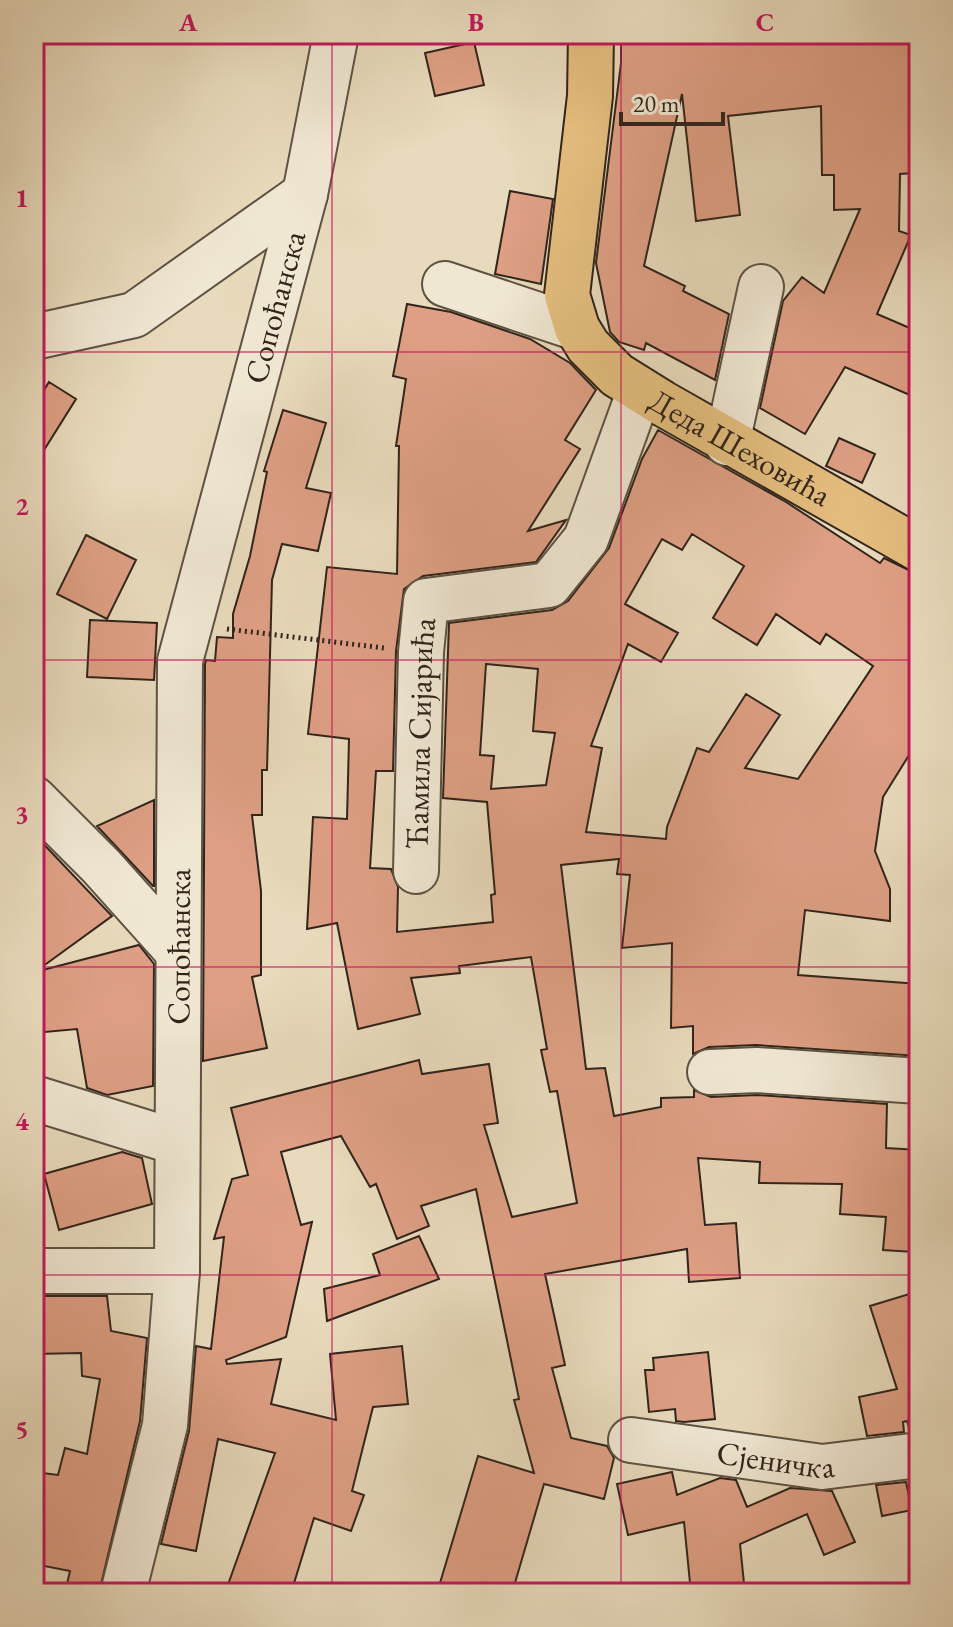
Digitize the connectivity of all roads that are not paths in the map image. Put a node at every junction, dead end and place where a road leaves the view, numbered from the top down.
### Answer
1 (336, 34) edge
2 (591, 34) edge
3 (305, 194) junction
4 (445, 284) dead end
5 (761, 287) dead end
6 (572, 311) junction
7 (34, 337) edge
8 (640, 390) junction
9 (727, 443) junction
10 (919, 549) edge
11 (34, 799) edge
12 (416, 871) dead end
13 (178, 952) junction
14 (710, 1072) dead end
15 (919, 1081) edge
16 (34, 1098) edge
17 (176, 1142) junction
18 (34, 1271) edge
19 (177, 1271) junction
20 (631, 1440) dead end
21 (919, 1455) edge
22 (135, 1587) edge

1 - 3 street, Сопоћанска
2 - 6 main road
3 - 7 street
3 - 13 street, Сопоћанска
4 - 6 street
5 - 9 street
6 - 8 main road, Деда Шеховића
8 - 9 main road, Деда Шеховића
8 - 12 street, Ћамила Сијарића
9 - 10 main road, Деда Шеховића
11 - 13 street
13 - 17 street, Сопоћанска
14 - 15 street
16 - 17 street
17 - 19 street, Сопоћанска
18 - 19 street
19 - 22 street, Сопоћанска
20 - 21 street, Сјеничка

